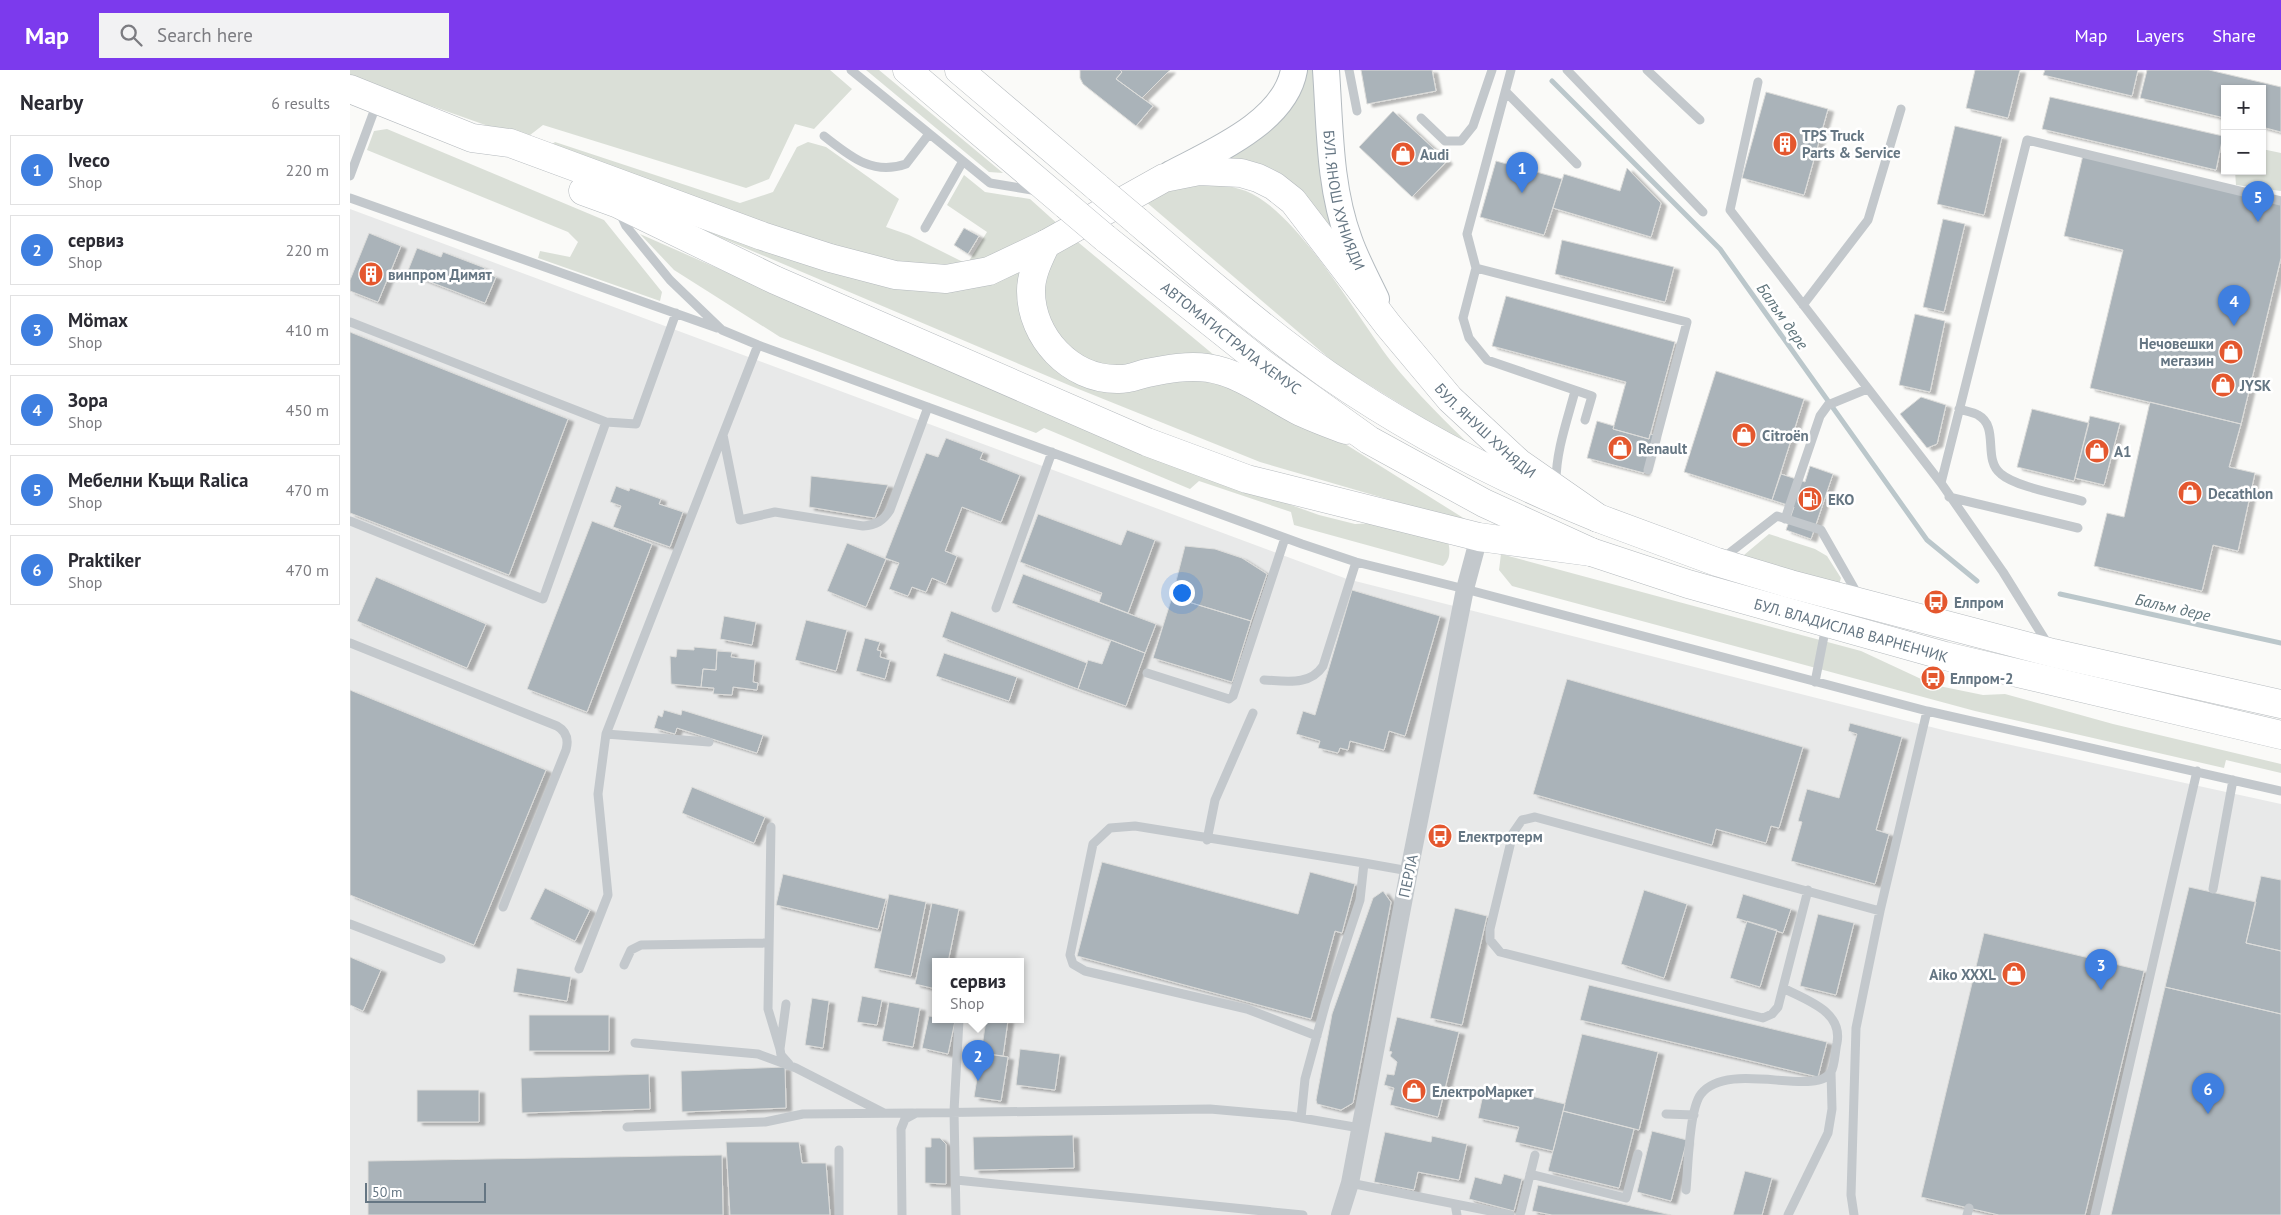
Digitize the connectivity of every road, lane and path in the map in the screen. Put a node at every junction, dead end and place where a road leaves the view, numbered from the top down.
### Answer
1 (851, 70) edge
2 (907, 70) edge
3 (959, 70) edge
4 (1294, 70) edge
5 (1326, 70) edge
6 (1350, 70) edge
7 (1512, 70) edge
8 (1567, 70) edge
9 (1647, 70) edge
10 (1491, 71) edge
11 (1758, 82) dead end
12 (350, 90) edge
13 (1506, 92) junction
14 (378, 100) junction
15 (1901, 109) dead end
16 (1357, 110) dead end
17 (1421, 118) dead end
18 (1700, 120) dead end
19 (929, 134) junction
20 (824, 136) dead end
21 (472, 138) junction
22 (963, 161) junction
23 (1576, 164) dead end
24 (350, 176) edge
25 (1164, 178) junction
26 (350, 198) edge
27 (1060, 199) junction
28 (2281, 200) edge
29 (616, 203) junction
30 (1703, 212) dead end
31 (925, 228) dead end
32 (1046, 244) junction
33 (1476, 268) junction
34 (1803, 305) junction
35 (676, 314) junction
36 (350, 322) edge
37 (1388, 324) junction
38 (722, 330) junction
39 (758, 345) junction
40 (1867, 389) junction
41 (1575, 391) junction
42 (928, 407) junction
43 (1959, 409) junction
44 (1585, 420) dead end
45 (606, 422) junction
46 (723, 434) junction
47 (1369, 440) junction
48 (1052, 452) junction
49 (1648, 470) dead end
50 (1941, 483) junction
51 (1556, 488) junction
52 (1949, 497) junction
53 (2082, 501) dead end
54 (1598, 518) junction
55 (1785, 518) junction
56 (350, 521) edge
57 (2078, 528) dead end
58 (1285, 538) junction
59 (1479, 538) junction
60 (1591, 552) junction
61 (1356, 562) junction
62 (1717, 562) junction
63 (1466, 589) junction
64 (1864, 604) junction
65 (996, 608) dead end
66 (1826, 623) junction
67 (350, 643) edge
68 (2053, 653) junction
69 (1147, 673) dead end
70 (1264, 680) dead end
71 (1815, 682) junction
72 (2254, 697) junction
73 (2281, 697) edge
74 (2281, 704) edge
75 (1927, 712) junction
76 (1253, 713) dead end
77 (606, 734) junction
78 (2281, 735) edge
79 (709, 742) dead end
80 (2197, 772) junction
81 (2233, 780) junction
82 (2281, 791) edge
83 (771, 827) dead end
84 (1207, 840) junction
85 (1364, 863) junction
86 (1409, 871) junction
87 (2213, 889) dead end
88 (1808, 890) junction
89 (502, 907) dead end
90 (1880, 911) junction
91 (350, 924) edge
92 (769, 943) junction
93 (442, 959) dead end
94 (624, 965) dead end
95 (579, 969) dead end
96 (1783, 988) junction
97 (786, 1004) dead end
98 (959, 1023) edge
99 (1317, 1036) junction
100 (635, 1043) dead end
101 (780, 1049) junction
102 (796, 1068) junction
103 (1831, 1072) junction
104 (954, 1111) junction
105 (916, 1113) junction
106 (886, 1114) junction
107 (1666, 1114) dead end
108 (1694, 1115) junction
109 (1301, 1118) junction
110 (627, 1127) dead end
111 (1360, 1128) junction
112 (839, 1150) dead end
113 (1638, 1154) dead end
114 (1535, 1156) dead end
115 (1530, 1174) junction
116 (956, 1180) junction
117 (1350, 1183) junction
118 (1686, 1190) dead end
119 (1455, 1204) junction
120 (839, 1215) edge
121 (902, 1215) edge
122 (956, 1215) edge
123 (1303, 1215) edge
124 (1340, 1215) edge
125 (1457, 1215) edge
126 (1510, 1215) edge
127 (1520, 1215) edge
128 (1788, 1215) edge
129 (1854, 1215) edge
130 (2096, 1215) edge

1 - 19 lane
2 - 27 main road, АВТОМАГИСТРАЛА ХЕМУС
3 - 54 main road, АВТОМАГИСТРАЛА ХЕМУС, bridge
4 - 25 street
5 - 37 street, БУЛ. ЯНОШ ХУНИЯДИ
6 - 16 lane
7 - 13 lane
8 - 30 lane
9 - 18 lane
10 - 17 lane
11 - 34 lane
12 - 14 main road
13 - 23 lane
13 - 33 lane
14 - 21 main road
14 - 24 lane
15 - 34 lane
19 - 20 lane
19 - 22 lane
21 - 29 main road, БУЛ. ВЛАДИСЛАВ ВАРНЕНЧИК
21 - 32 main road, БУЛ. ЯНУШ ХУНЯДИ
22 - 27 lane
22 - 31 lane
25 - 32 main road, БУЛ. ЯНУШ ХУНЯДИ
25 - 37 main road, БУЛ. ЯНУШ ХУНЯДИ
26 - 35 lane
27 - 47 main road, АВТОМАГИСТРАЛА ХЕМУС, bridge
28 - 43 lane
29 - 38 lane
29 - 59 main road, БУЛ. ВЛАДИСЛАВ ВАРНЕНЧИК
32 - 47 main road
33 - 41 lane
33 - 49 lane
34 - 40 lane
35 - 38 lane
35 - 45 lane
36 - 45 lane
37 - 51 main road, БУЛ. ЯНУШ ХУНЯДИ
38 - 39 lane
39 - 42 lane
39 - 46 lane
40 - 50 lane
40 - 55 lane
41 - 44 lane
41 - 51 lane
42 - 46 lane
42 - 48 lane
43 - 50 lane
43 - 53 lane
45 - 56 lane
46 - 77 lane
47 - 60 main road, АВТОМАГИСТРАЛА ХЕМУС
48 - 58 lane
48 - 65 lane
50 - 52 lane
51 - 54 main road, БУЛ. ЯНУШ ХУНЯДИ
52 - 57 lane
52 - 68 lane
54 - 62 main road, БУЛ. ВЛАДИСЛАВ ВАРНЕНЧИК
55 - 62 lane
55 - 64 lane
58 - 61 lane
58 - 69 lane
59 - 60 main road, БУЛ. ВЛАДИСЛАВ ВАРНЕНЧИК
59 - 63 street, ПЕРЛА
60 - 66 main road, БУЛ. ВЛАДИСЛАВ ВАРНЕНЧИК
61 - 63 lane
61 - 70 lane
62 - 64 main road, БУЛ. ВЛАДИСЛАВ ВАРНЕНЧИК
63 - 71 lane
63 - 86 street, ПЕРЛА
64 - 68 main road, БУЛ. ВЛАДИСЛАВ ВАРНЕНЧИК
66 - 71 lane
66 - 78 main road, БУЛ. ВЛАДИСЛАВ ВАРНЕНЧИК
67 - 89 lane
68 - 72 main road, БУЛ. ВЛАДИСЛАВ ВАРНЕНЧИК
71 - 75 lane
72 - 73 lane
72 - 74 main road, БУЛ. ВЛАДИСЛАВ ВАРНЕНЧИК
75 - 80 lane
75 - 90 lane
76 - 84 lane
77 - 79 lane
77 - 95 lane
80 - 81 lane
80 - 130 lane
81 - 82 lane
81 - 87 lane
83 - 92 lane
84 - 85 lane
84 - 99 lane
85 - 86 lane
85 - 99 lane
86 - 111 street, ПЕРЛА
88 - 90 lane
88 - 96 lane
88 - 96 lane
90 - 129 lane
91 - 93 lane
92 - 94 lane
92 - 101 lane
96 - 103 lane
97 - 101 lane
98 - 104 lane
99 - 109 lane
100 - 102 lane
101 - 102 lane
102 - 106 lane
103 - 108 lane
103 - 128 lane
104 - 105 lane
104 - 109 lane
104 - 116 lane
105 - 106 lane
105 - 121 lane
106 - 110 lane
107 - 108 lane
108 - 118 lane
109 - 111 lane
111 - 117 street, ПЕРЛА
112 - 120 lane
113 - 115 lane
114 - 115 lane
115 - 127 lane
116 - 122 lane
116 - 123 lane
117 - 119 lane
117 - 124 street, ПЕРЛА
119 - 125 lane
119 - 126 lane

